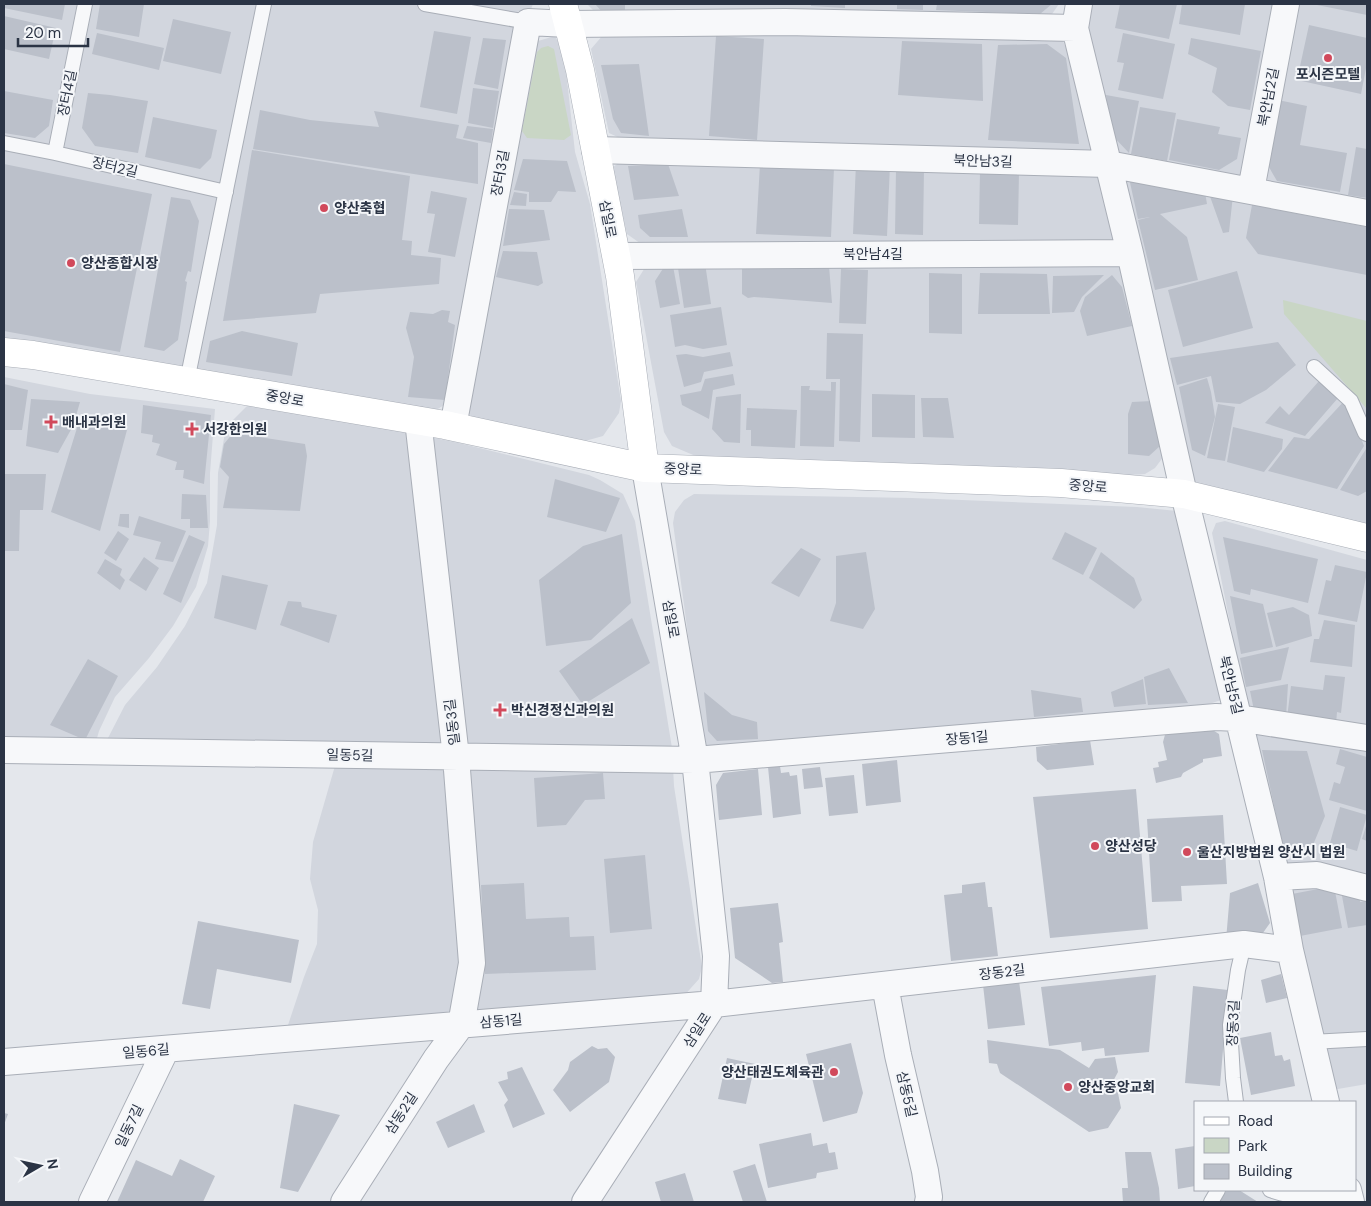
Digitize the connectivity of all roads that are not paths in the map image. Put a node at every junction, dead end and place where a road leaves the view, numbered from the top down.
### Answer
1 (85, 4) edge
2 (264, 4) edge
3 (425, 4) edge
4 (1286, 4) edge
5 (782, 13) edge
6 (566, 14) edge
7 (1077, 16) edge
8 (528, 22) junction
9 (4, 144) edge
10 (595, 150) junction
11 (55, 153) junction
12 (1108, 164) junction
13 (1251, 190) junction
14 (226, 192) junction
15 (1367, 213) edge
16 (1130, 253) junction
17 (616, 256) junction
18 (4, 352) edge
19 (1314, 367) dead end
20 (187, 381) junction
21 (418, 420) junction
22 (453, 427) junction
23 (1367, 434) edge
24 (645, 468) junction
25 (1184, 494) junction
26 (1367, 538) edge
27 (1238, 718) junction
28 (1367, 738) edge
29 (4, 750) edge
30 (456, 757) junction
31 (696, 760) junction
32 (1277, 877) junction
33 (1367, 888) edge
34 (1244, 944) junction
35 (1290, 950) junction
36 (885, 985) junction
37 (714, 1004) junction
38 (461, 1025) junction
39 (288, 1039) joint
40 (1367, 1039) edge
41 (1311, 1042) junction
42 (166, 1049) junction
43 (4, 1062) edge
44 (1236, 1101) edge
45 (1326, 1101) edge
46 (1217, 1191) edge
47 (1274, 1191) edge
48 (1349, 1196) edge
49 (92, 1202) edge
50 (344, 1202) edge
51 (585, 1202) edge
52 (928, 1202) edge
53 (1211, 1202) edge

1 - 11 lane, 장터4길
2 - 14 lane
3 - 8 lane
4 - 13 street, 북안남2길
5 - 6 street
5 - 7 street
6 - 8 street
6 - 10 main road, 삼일로
7 - 12 street
8 - 22 street, 장터3길
9 - 11 lane, 장터2길
10 - 12 street, 북안남3길
10 - 17 main road, 삼일로
11 - 14 lane, 장터2길
12 - 13 street, 북안남3길
12 - 16 street
13 - 15 street, 북안남3길
14 - 20 lane
16 - 17 street, 북안남4길
16 - 25 street
17 - 24 main road, 삼일로
18 - 20 main road, 중앙로
19 - 23 lane
20 - 21 main road, 중앙로
21 - 22 main road, 중앙로
21 - 30 street, 일동3길
22 - 24 main road, 중앙로
24 - 25 main road, 중앙로
24 - 31 street, 삼일로
25 - 26 main road, 중앙로
25 - 27 street, 북안남5길
27 - 28 street, 장동1길
27 - 31 street, 장동1길
27 - 32 street, 북안남5길
29 - 30 street, 일동5길
30 - 31 street, 일동5길
30 - 38 street, 일동3길
31 - 37 street, 삼일로
32 - 33 street
32 - 35 street, 북안남5길
34 - 35 street, 장동2길
34 - 36 street, 장동2길
34 - 44 lane, 장동3길
35 - 41 street, 북안남5길
36 - 37 street, 장동2길
36 - 52 street, 삼동5길
37 - 38 street, 삼동1길
37 - 51 street, 삼일로
38 - 39 street, 삼동1길
38 - 50 street, 삼동2길
39 - 42 street, 일동6길
40 - 41 lane
41 - 45 street, 북안남5길
42 - 43 street, 일동6길
42 - 49 street, 일동7길
46 - 53 lane
47 - 48 lane

